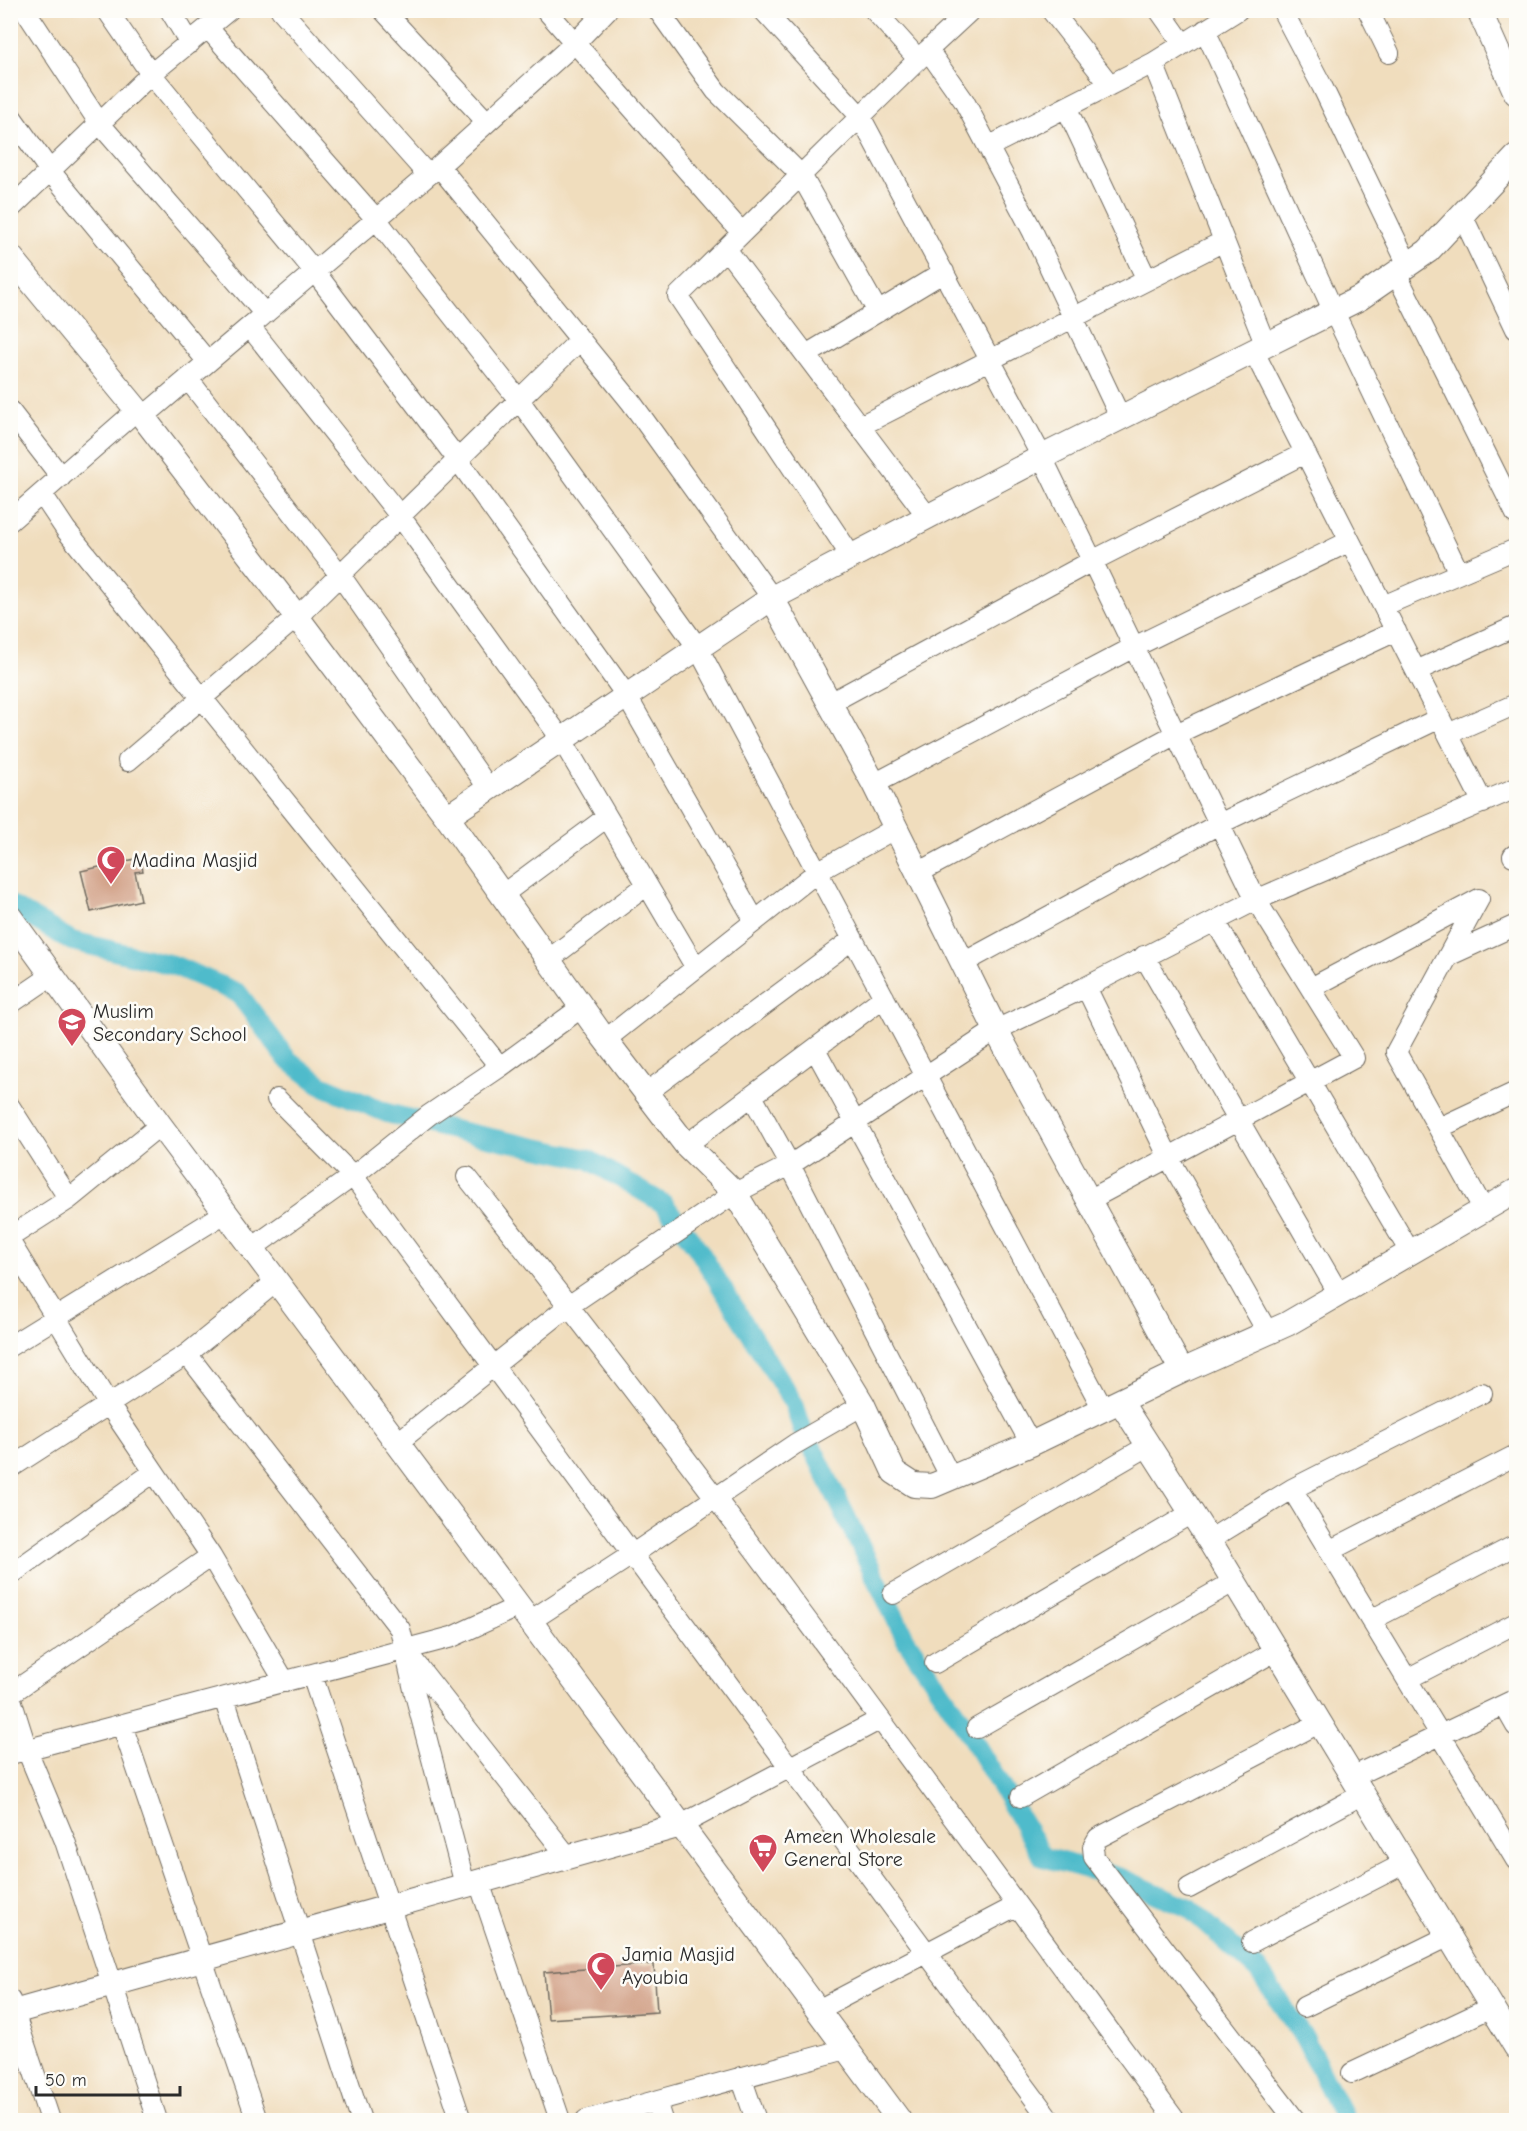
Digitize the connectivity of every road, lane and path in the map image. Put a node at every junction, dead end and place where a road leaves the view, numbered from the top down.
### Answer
1 (26, 10) edge
2 (107, 10) edge
3 (170, 10) edge
4 (229, 10) edge
5 (281, 10) edge
6 (383, 10) edge
7 (546, 10) edge
8 (606, 10) edge
9 (658, 10) edge
10 (763, 10) edge
11 (874, 10) edge
12 (971, 10) edge
13 (1051, 10) edge
14 (1160, 10) edge
15 (1238, 10) edge
16 (1281, 10) edge
17 (1368, 10) edge
18 (1479, 10) edge
19 (208, 28) junction
20 (1205, 30) junction
21 (190, 42) junction
22 (574, 43) junction
23 (1183, 44) junction
24 (1389, 53) dead end
25 (923, 55) junction
26 (1153, 63) junction
27 (151, 74) junction
28 (1110, 85) junction
29 (1516, 93) edge
30 (1066, 107) junction
31 (10, 115) edge
32 (860, 116) junction
33 (487, 122) junction
34 (100, 124) junction
35 (988, 147) junction
36 (1516, 157) edge
37 (434, 170) junction
38 (50, 171) junction
39 (801, 175) junction
40 (10, 209) edge
41 (1462, 215) junction
42 (376, 219) junction
43 (742, 233) junction
44 (1224, 241) junction
45 (726, 249) junction
46 (10, 256) edge
47 (1402, 269) junction
48 (315, 272) junction
49 (944, 272) junction
50 (1147, 280) junction
51 (878, 312) junction
52 (1334, 312) junction
53 (1073, 318) junction
54 (257, 320) junction
55 (1516, 328) edge
56 (580, 340) junction
57 (1260, 349) junction
58 (806, 355) junction
59 (990, 360) junction
60 (208, 362) junction
61 (188, 379) junction
62 (519, 400) junction
63 (10, 411) edge
64 (140, 414) junction
65 (1121, 419) junction
66 (860, 426) junction
67 (1305, 453) junction
68 (1042, 457) junction
69 (458, 460) junction
70 (61, 477) junction
71 (42, 494) junction
72 (1516, 514) edge
73 (400, 516) junction
74 (927, 517) junction
75 (10, 521) edge
76 (1350, 541) junction
77 (1516, 549) edge
78 (851, 556) junction
79 (1092, 561) junction
80 (1459, 573) junction
81 (340, 575) junction
82 (772, 598) junction
83 (1383, 606) junction
84 (297, 617) junction
85 (1516, 626) edge
86 (1396, 631) junction
87 (1134, 647) junction
88 (698, 648) junction
89 (1416, 671) junction
90 (626, 695) junction
91 (202, 698) junction
92 (830, 703) junction
93 (1516, 704) edge
94 (1444, 726) junction
95 (1176, 734) junction
96 (562, 740) junction
97 (128, 761) dead end
98 (874, 784) junction
99 (1516, 788) edge
100 (489, 789) junction
101 (1483, 803) junction
102 (447, 817) junction
103 (607, 817) junction
104 (1219, 824) junction
105 (896, 828) junction
106 (817, 872) junction
107 (918, 873) junction
108 (647, 885) junction
109 (502, 895) junction
110 (1256, 900) junction
111 (755, 921) junction
112 (1215, 921) junction
113 (16, 925) edge
114 (1516, 925) edge
115 (853, 939) junction
116 (1144, 956) junction
117 (1448, 956) junction
118 (548, 960) junction
119 (963, 963) junction
120 (696, 968) junction
121 (51, 976) junction
122 (1086, 987) junction
123 (1311, 988) junction
124 (884, 997) junction
125 (10, 1004) edge
126 (582, 1007) junction
127 (996, 1030) junction
128 (605, 1040) junction
129 (815, 1049) junction
130 (500, 1067) junction
131 (926, 1076) junction
132 (1310, 1082) junction
133 (1516, 1092) edge
134 (646, 1093) junction
135 (752, 1096) junction
136 (277, 1099) dead end
137 (10, 1107) edge
138 (1239, 1120) junction
139 (854, 1123) junction
140 (160, 1125) junction
141 (1439, 1128) junction
142 (686, 1145) junction
143 (1169, 1158) junction
144 (790, 1165) junction
145 (353, 1176) junction
146 (467, 1177) dead end
147 (1516, 1191) edge
148 (735, 1193) junction
149 (69, 1199) junction
150 (1089, 1200) junction
151 (1484, 1210) junction
152 (225, 1213) junction
153 (10, 1237) edge
154 (10, 1242) edge
155 (252, 1248) junction
156 (1410, 1252) junction
157 (277, 1281) junction
158 (1339, 1294) junction
159 (570, 1305) junction
160 (56, 1317) junction
161 (1268, 1333) junction
162 (10, 1346) edge
163 (187, 1354) junction
164 (494, 1366) junction
165 (1182, 1371) junction
166 (1482, 1393) dead end
167 (109, 1405) junction
168 (863, 1405) junction
169 (1112, 1405) junction
170 (397, 1443) junction
171 (1031, 1444) junction
172 (1148, 1446) junction
173 (1516, 1455) edge
174 (10, 1468) edge
175 (154, 1472) junction
176 (951, 1478) junction
177 (1292, 1490) junction
178 (715, 1499) junction
179 (1190, 1514) junction
180 (1209, 1540) junction
181 (1516, 1545) edge
182 (1329, 1551) junction
183 (633, 1554) junction
184 (211, 1556) junction
185 (10, 1575) edge
186 (1234, 1584) junction
187 (893, 1594) dead end
188 (524, 1613) junction
189 (1371, 1620) junction
190 (1516, 1623) edge
191 (405, 1650) junction
192 (1275, 1650) junction
193 (934, 1663) dead end
194 (312, 1675) junction
195 (1407, 1679) junction
196 (285, 1682) junction
197 (10, 1695) edge
198 (224, 1698) junction
199 (1510, 1702) edge
200 (879, 1720) junction
201 (1319, 1723) junction
202 (122, 1725) junction
203 (1516, 1726) edge
204 (977, 1728) dead end
205 (1441, 1735) junction
206 (19, 1752) edge
207 (790, 1768) junction
208 (1358, 1785) junction
209 (1021, 1797) dead end
210 (681, 1825) junction
211 (568, 1857) junction
212 (1516, 1860) edge
213 (1405, 1863) junction
214 (472, 1884) junction
215 (1189, 1888) dead end
216 (1016, 1906) junction
217 (390, 1907) junction
218 (300, 1932) junction
219 (1449, 1936) junction
220 (1252, 1942) dead end
221 (927, 1953) junction
222 (202, 1959) junction
223 (112, 1984) junction
224 (1304, 2007) dead end
225 (1492, 2007) junction
226 (12, 2008) edge
227 (818, 2010) junction
228 (1516, 2047) edge
229 (846, 2049) junction
230 (1352, 2073) dead end
231 (741, 2078) junction
232 (656, 2101) junction
233 (50, 2121) edge
234 (157, 2121) edge
235 (257, 2121) edge
236 (361, 2121) edge
237 (462, 2121) edge
238 (560, 2121) edge
239 (586, 2121) edge
240 (662, 2121) edge
241 (756, 2121) edge
242 (899, 2121) edge
243 (1050, 2121) edge
244 (1175, 2121) edge
245 (1295, 2121) edge

1 - 34 street
2 - 27 street
3 - 21 street
4 - 19 street
5 - 37 street
6 - 33 street
7 - 22 street
8 - 22 street
9 - 39 street
10 - 32 street
11 - 25 street
12 - 25 street
13 - 28 street
14 - 23 street
15 - 20 street
16 - 47 street
17 - 24 street
18 - 29 street
19 - 21 street
19 - 42 street
20 - 23 street
20 - 52 street
21 - 27 street
22 - 33 street
22 - 43 street
23 - 26 street
25 - 32 street
25 - 35 street
26 - 28 street
26 - 44 street
27 - 34 street
27 - 48 street
28 - 30 street
30 - 35 street
30 - 50 street
31 - 38 street
32 - 39 street
32 - 49 street
33 - 37 street
34 - 38 street
34 - 54 street
35 - 53 street
36 - 41 street
37 - 42 street
37 - 56 street
38 - 40 street
38 - 60 street
39 - 43 street
39 - 51 street
41 - 47 street
41 - 55 street
42 - 48 street
42 - 62 street
43 - 45 street
44 - 50 street
44 - 57 street
45 - 58 street
45 - 78 street
46 - 64 street
47 - 52 street
47 - 72 street
48 - 54 street
48 - 69 street
49 - 51 street
49 - 59 street
50 - 53 street
51 - 58 street
52 - 57 street
52 - 80 street
53 - 59 street
53 - 65 street
54 - 60 street
54 - 73 street
56 - 62 street
56 - 82 street
57 - 65 street
57 - 67 street
58 - 66 street
59 - 66 street
59 - 68 street
60 - 61 street
61 - 64 street
61 - 81 street
62 - 69 street
62 - 88 street
63 - 70 street
64 - 70 street
64 - 84 street
65 - 68 street
66 - 74 street
67 - 76 street
67 - 79 street
68 - 74 street
68 - 79 street
69 - 73 street
69 - 90 street
70 - 71 street
71 - 75 street
71 - 91 street
73 - 81 street
73 - 96 street
74 - 78 street
76 - 83 street
76 - 87 street
77 - 80 street
78 - 82 street
79 - 87 street
79 - 92 street
80 - 83 street
81 - 84 street
81 - 100 street
82 - 88 street
82 - 92 street
83 - 86 street
84 - 91 street
84 - 102 street
85 - 89 street
86 - 89 street
86 - 95 street
87 - 95 street
87 - 98 street
88 - 90 street
88 - 106 street
89 - 94 street
90 - 96 street
90 - 111 street
91 - 97 street
91 - 130 street
92 - 98 street
93 - 94 street
94 - 101 street
94 - 104 street
95 - 104 street
95 - 107 street
96 - 100 street
96 - 103 street
98 - 105 street
99 - 101 street
100 - 102 street
101 - 110 street
102 - 109 street
103 - 108 street
103 - 109 street
104 - 110 street
104 - 119 street
105 - 106 street
105 - 107 street
106 - 111 street
106 - 115 street
107 - 119 street
108 - 118 street
108 - 120 street
109 - 118 street
110 - 112 street
110 - 123 street
111 - 120 street
112 - 116 street
112 - 132 street
113 - 121 street
114 - 117 street
115 - 124 street
115 - 134 street
116 - 122 street
116 - 138 street
117 - 123 street
117 - 141 street
118 - 126 street
119 - 127 street
120 - 128 street
121 - 125 street
121 - 140 street
122 - 127 street
122 - 143 street
123 - 132 street
124 - 129 street
124 - 131 street
126 - 128 street
126 - 130 street
127 - 131 street
127 - 150 street
128 - 134 street
129 - 135 street
129 - 139 street
130 - 145 street
131 - 139 street
131 - 169 street
132 - 138 street
132 - 156 street
133 - 141 street
134 - 142 street
135 - 142 street
135 - 144 street
136 - 145 street
137 - 149 street
138 - 143 street
138 - 158 street
139 - 144 street
139 - 171 street
140 - 149 street
140 - 152 street
141 - 151 street
142 - 148 street
143 - 150 street
143 - 161 street
144 - 148 street
144 - 176 street
145 - 155 street
145 - 164 street
146 - 159 street
147 - 151 street
148 - 159 street
148 - 168 street
149 - 153 street
150 - 165 street
151 - 156 street
152 - 155 street
152 - 160 street
154 - 160 street
155 - 157 street
156 - 158 street
157 - 163 street
157 - 170 street
158 - 161 street
159 - 164 street
159 - 178 street
160 - 162 street
160 - 167 street
161 - 165 street
163 - 167 street
163 - 191 street
164 - 170 street
164 - 183 street
165 - 169 street
166 - 177 street
167 - 174 street
167 - 175 street
168 - 176 street
168 - 178 street
169 - 171 street
169 - 172 street
170 - 188 street
171 - 176 street
172 - 179 street
172 - 187 street
173 - 182 street
175 - 184 street
175 - 185 street
177 - 180 street
177 - 182 street
178 - 183 street
178 - 200 street
179 - 180 street
179 - 193 street
180 - 186 street
181 - 189 street
182 - 189 street
183 - 188 street
183 - 207 street
184 - 196 street
184 - 197 street
186 - 192 street
186 - 204 street
188 - 191 street
188 - 210 street
189 - 195 street
190 - 195 street
191 - 194 street
191 - 211 street
191 - 214 street
192 - 201 street
192 - 209 street
194 - 196 street
194 - 217 street
195 - 205 street
196 - 198 street
197 - 206 street
198 - 202 street
198 - 218 street
199 - 203 street
199 - 205 street
200 - 207 street
200 - 216 street
201 - 208 street
201 - 245 street
202 - 206 street
202 - 222 street
205 - 208 street
205 - 212 street
206 - 223 street
207 - 210 street
207 - 221 street
208 - 213 street
208 - 215 street
210 - 211 street
210 - 227 street
211 - 214 street
213 - 219 street
213 - 220 street
214 - 217 street
214 - 238 street
216 - 221 street
216 - 244 street
217 - 218 street
217 - 237 street
218 - 222 street
218 - 236 street
219 - 224 street
219 - 225 street
221 - 227 street
221 - 243 street
222 - 223 street
222 - 235 street
223 - 226 street
223 - 234 street
225 - 228 street
225 - 230 street
226 - 233 street
227 - 229 street
229 - 231 street
229 - 242 street
231 - 232 street
231 - 241 street
232 - 239 street
232 - 240 street

